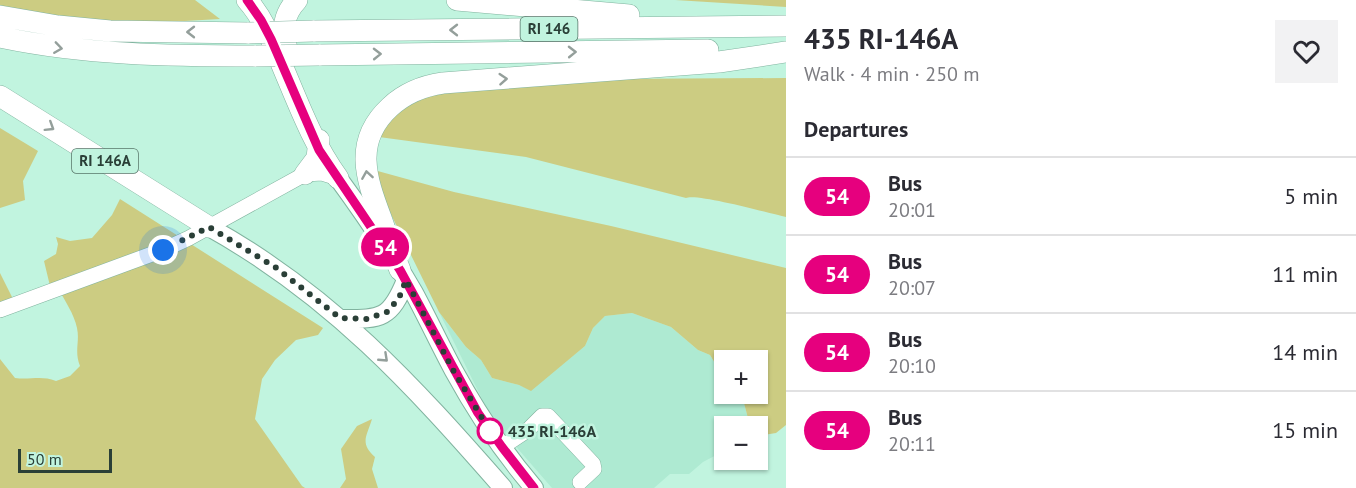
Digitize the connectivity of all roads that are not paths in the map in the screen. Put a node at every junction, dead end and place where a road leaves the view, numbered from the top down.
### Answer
1 (247, 0) edge
2 (297, 0) edge
3 (456, 0) edge
4 (0, 16) edge
5 (786, 26) edge
6 (0, 37) edge
7 (786, 51) edge
8 (0, 96) edge
9 (319, 150) junction
10 (305, 174) junction
11 (338, 178) junction
12 (209, 227) junction
13 (403, 275) junction
14 (0, 310) edge
15 (340, 318) junction
16 (502, 447) junction
17 (580, 482) dead end
18 (503, 488) edge
19 (534, 488) edge

1 - 9 highway
2 - 9 highway
3 - 5 highway
5 -> 4 highway, RI 146, bridge
6 -> 7 highway, RI 146, bridge
13 -> 7 highway
8 -> 12 highway, RI 146A
9 - 10 highway
9 - 11 highway
10 - 11 street
10 - 12 street
11 - 13 main road
12 - 14 street
12 - 15 main road, RI 146A
13 - 15 main road
13 - 16 main road
15 -> 18 main road, RI 146A
16 - 17 street
16 - 19 main road

